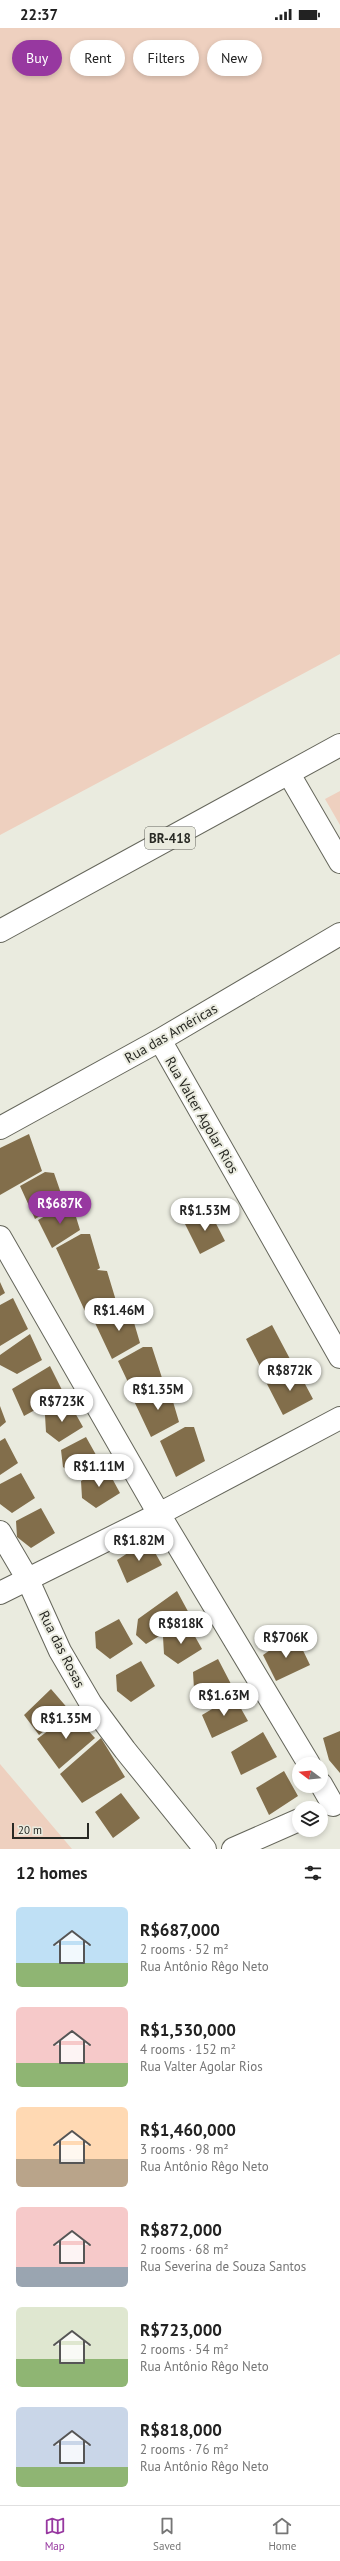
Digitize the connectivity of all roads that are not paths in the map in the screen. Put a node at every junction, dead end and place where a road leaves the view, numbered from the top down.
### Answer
1 (340, 745) edge
2 (288, 774) junction
3 (340, 862) edge
4 (0, 931) edge
5 (340, 934) edge
6 (160, 1040) junction
7 (0, 1128) edge
8 (0, 1237) edge
9 (340, 1357) edge
10 (340, 1418) edge
11 (158, 1514) junction
12 (0, 1532) edge
13 (27, 1578) junction
14 (0, 1593) edge
15 (305, 1757) edge
16 (325, 1793) edge
17 (331, 1805) edge
18 (292, 1823) edge
19 (205, 1849) edge
20 (233, 1849) edge

1 - 2 street, BR-418
2 - 3 street
2 - 4 street, BR-418
5 - 6 street, Rua das Américas
6 - 7 street, Rua das Américas
6 - 9 street, Rua Valter Agolar Rios
8 - 11 street
10 - 11 street
11 - 13 street
11 - 15 street
12 - 13 street, Rua das Rosas
13 - 14 street
13 - 19 street, Rua das Rosas
16 - 17 street
18 - 20 street

